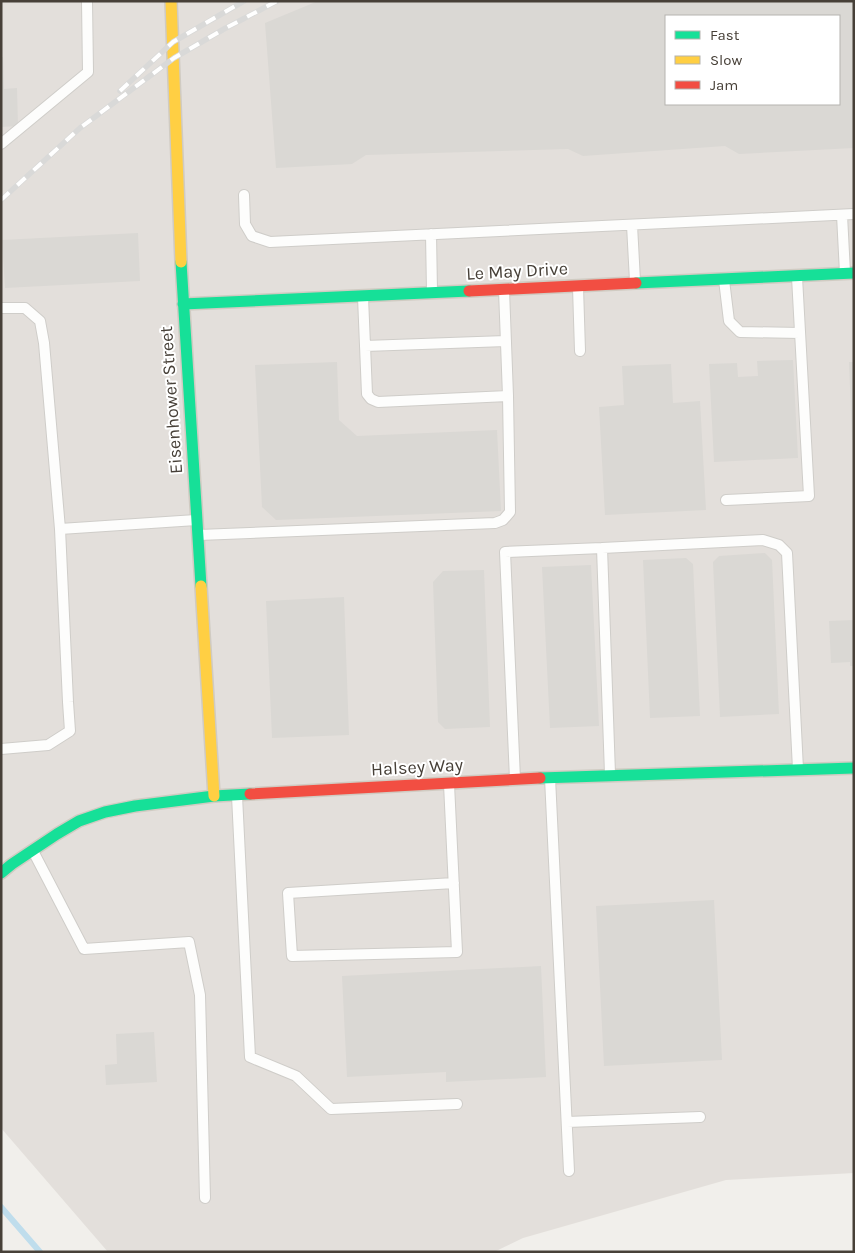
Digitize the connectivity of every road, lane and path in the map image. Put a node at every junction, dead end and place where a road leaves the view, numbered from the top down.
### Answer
1 (87, 1) edge
2 (171, 1) edge
3 (1, 144) edge
4 (244, 194) dead end
5 (854, 214) edge
6 (842, 215) junction
7 (632, 225) junction
8 (431, 234) junction
9 (849, 273) edge
10 (797, 276) junction
11 (724, 279) junction
12 (635, 283) junction
13 (578, 286) junction
14 (504, 289) junction
15 (432, 292) junction
16 (363, 296) junction
17 (183, 304) junction
18 (1, 308) edge
19 (800, 333) junction
20 (506, 341) junction
21 (365, 346) junction
22 (580, 351) dead end
23 (508, 396) junction
24 (726, 500) dead end
25 (196, 520) junction
26 (60, 529) junction
27 (198, 535) junction
28 (602, 548) junction
29 (1, 749) edge
30 (854, 768) edge
31 (798, 770) junction
32 (610, 775) junction
33 (550, 777) junction
34 (515, 779) junction
35 (448, 783) junction
36 (237, 795) junction
37 (214, 796) junction
38 (32, 850) junction
39 (1, 873) edge
40 (454, 883) junction
41 (457, 1104) dead end
42 (700, 1117) dead end
43 (567, 1122) junction
44 (569, 1171) dead end
45 (205, 1198) dead end

1 - 3 lane
2 - 17 street, Eisenhower Street
4 - 8 lane
5 - 6 lane
6 - 7 lane
6 - 9 lane
7 - 8 lane
7 - 12 lane
8 - 15 lane
9 - 10 street, Le May Drive
10 - 11 street, Le May Drive
10 - 19 lane
11 - 12 street, Le May Drive
11 - 19 lane
12 - 13 street, Le May Drive
13 - 14 street, Le May Drive
13 - 22 lane
14 - 15 street, Le May Drive
14 - 20 lane
15 - 16 street, Le May Drive
16 - 17 street, Le May Drive
16 - 21 lane
17 - 25 street, Eisenhower Street
18 - 26 lane
19 - 24 lane
20 - 21 lane
20 - 23 lane
21 - 23 lane
23 - 27 lane
25 - 26 lane
25 - 27 street, Eisenhower Street
26 - 29 lane
27 - 37 street, Eisenhower Street
28 - 31 lane
28 - 32 lane
28 - 34 lane
30 - 31 street, Halsey Way
31 - 32 street, Halsey Way
32 - 33 street, Halsey Way
33 - 34 street, Halsey Way
33 - 43 lane
34 - 35 street, Halsey Way
35 - 36 street, Halsey Way
35 - 40 lane
36 - 37 street, Halsey Way
36 - 41 lane
37 - 38 street, Halsey Way
38 - 39 street, Halsey Way
38 - 45 lane
40 - 40 lane
42 - 43 lane
43 - 44 lane

